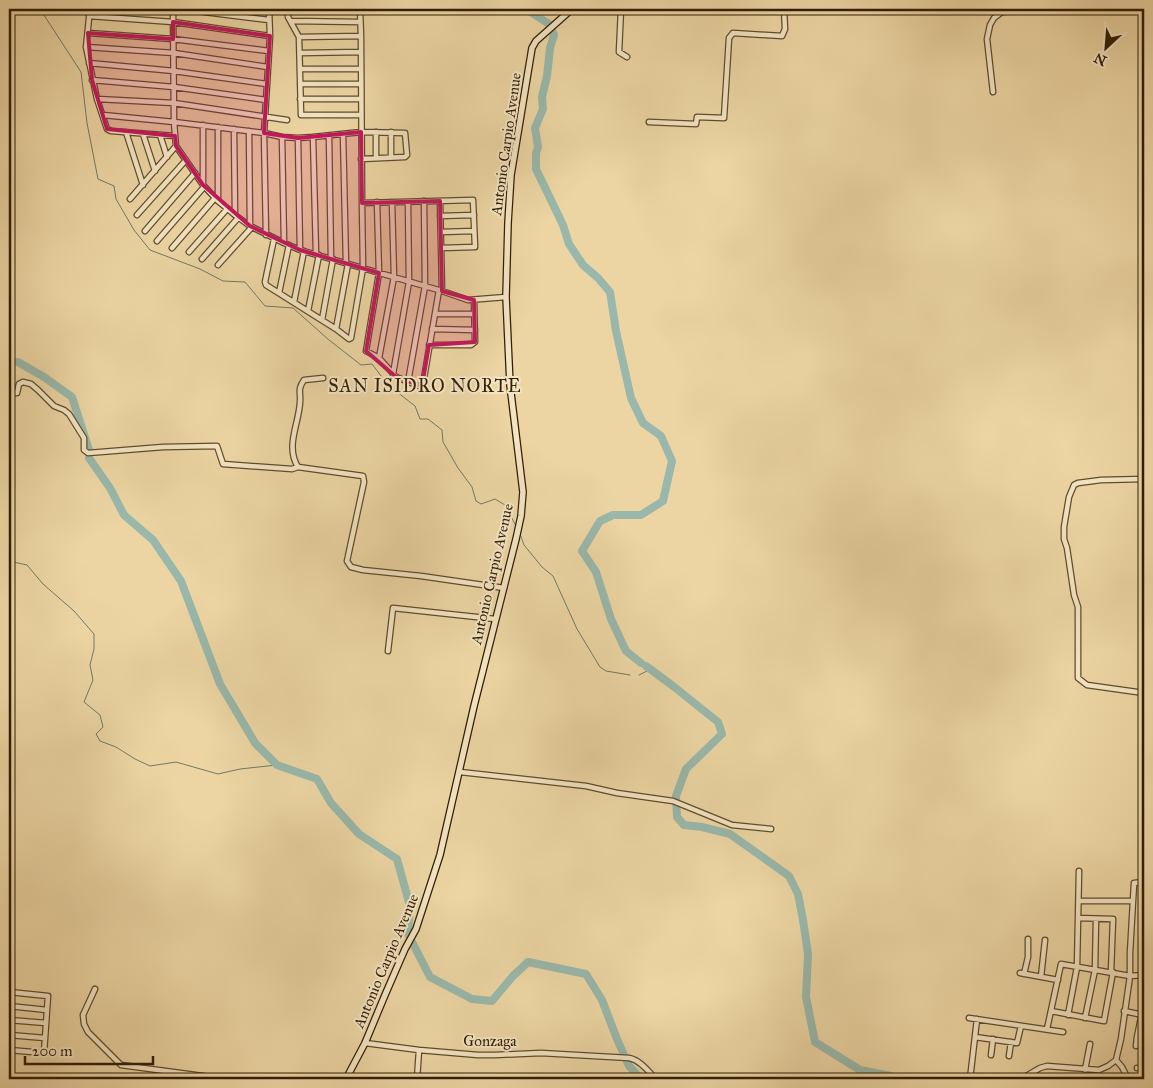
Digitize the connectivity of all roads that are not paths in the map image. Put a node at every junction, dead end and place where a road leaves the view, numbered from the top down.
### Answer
1 (90, 9) edge
2 (173, 9) edge
3 (180, 9) edge
4 (269, 9) edge
5 (288, 9) edge
6 (360, 9) edge
7 (572, 9) edge
8 (621, 9) edge
9 (784, 9) edge
10 (1039, 9) edge
11 (89, 16) junction
12 (269, 20) junction
13 (291, 21) junction
14 (173, 22) junction
15 (360, 22) junction
16 (88, 33) junction
17 (270, 36) junction
18 (361, 36) junction
19 (299, 37) junction
20 (174, 39) junction
21 (86, 47) junction
22 (269, 52) junction
23 (300, 52) junction
24 (361, 52) junction
25 (174, 53) junction
26 (627, 57) dead end
27 (89, 63) junction
28 (268, 67) junction
29 (300, 69) junction
30 (361, 69) junction
31 (174, 71) junction
32 (92, 80) junction
33 (267, 84) junction
34 (300, 84) junction
35 (361, 84) junction
36 (174, 87) junction
37 (993, 92) dead end
38 (97, 98) junction
39 (300, 99) junction
40 (361, 99) junction
41 (266, 100) junction
42 (174, 103) junction
43 (103, 115) junction
44 (361, 115) junction
45 (265, 117) junction
46 (287, 120) dead end
47 (174, 122) junction
48 (649, 122) dead end
49 (203, 125) junction
50 (218, 127) junction
51 (234, 129) junction
52 (249, 131) junction
53 (126, 132) junction
54 (361, 132) junction
55 (376, 132) junction
56 (391, 132) junction
57 (264, 133) junction
58 (143, 134) junction
59 (343, 134) junction
60 (160, 135) junction
61 (175, 136) junction
62 (329, 136) junction
63 (282, 137) junction
64 (313, 137) junction
65 (298, 138) junction
66 (176, 146) junction
67 (167, 157) junction
68 (376, 158) junction
69 (391, 158) junction
70 (361, 159) junction
71 (186, 160) junction
72 (155, 170) junction
73 (195, 173) junction
74 (143, 185) junction
75 (204, 186) junction
76 (130, 200) dead end
77 (217, 200) junction
78 (424, 201) junction
79 (440, 201) junction
80 (377, 202) junction
81 (392, 202) junction
82 (408, 202) junction
83 (362, 203) junction
84 (227, 209) junction
85 (137, 215) dead end
86 (236, 216) junction
87 (440, 216) junction
88 (474, 216) junction
89 (251, 226) junction
90 (144, 231) dead end
91 (474, 231) junction
92 (440, 232) junction
93 (266, 235) junction
94 (274, 238) junction
95 (157, 241) dead end
96 (286, 244) junction
97 (172, 248) dead end
98 (441, 248) junction
99 (302, 250) junction
100 (189, 252) dead end
101 (318, 255) junction
102 (332, 259) junction
103 (202, 260) dead end
104 (347, 263) junction
105 (218, 266) dead end
106 (363, 268) junction
107 (379, 273) junction
108 (394, 277) junction
109 (409, 282) junction
110 (425, 286) junction
111 (440, 291) junction
112 (279, 293) junction
113 (506, 297) junction
114 (474, 300) junction
115 (294, 302) junction
116 (308, 311) junction
117 (434, 314) junction
118 (474, 314) junction
119 (322, 320) junction
120 (336, 329) junction
121 (432, 329) junction
122 (475, 330) junction
123 (429, 345) junction
124 (379, 358) junction
125 (393, 374) junction
126 (324, 378) dead end
127 (408, 382) junction
128 (9, 393) edge
129 (298, 467) junction
130 (1144, 479) edge
131 (504, 588) junction
132 (495, 619) junction
133 (388, 652) dead end
134 (1144, 693) edge
135 (460, 772) junction
136 (771, 828) dead end
137 (1079, 870) dead end
138 (1144, 882) edge
139 (1079, 901) junction
140 (1133, 902) junction
141 (1078, 918) junction
142 (1096, 919) junction
143 (1028, 939) dead end
144 (1045, 940) dead end
145 (1077, 967) junction
146 (1095, 970) junction
147 (1112, 972) junction
148 (1144, 975) edge
149 (1130, 976) junction
150 (1040, 977) junction
151 (1058, 980) junction
152 (95, 989) dead end
153 (9, 992) edge
154 (1144, 1003) edge
155 (9, 1006) edge
156 (46, 1010) junction
157 (1051, 1011) junction
158 (1124, 1011) junction
159 (1068, 1014) junction
160 (1143, 1015) edge
161 (968, 1018) dead end
162 (1085, 1018) junction
163 (977, 1019) junction
164 (9, 1020) edge
165 (46, 1023) junction
166 (1021, 1026) junction
167 (1047, 1030) junction
168 (1063, 1032) dead end
169 (9, 1035) edge
170 (975, 1037) junction
171 (1137, 1037) junction
172 (1144, 1037) edge
173 (44, 1038) junction
174 (992, 1039) junction
175 (1011, 1042) junction
176 (365, 1043) junction
177 (1090, 1044) dead end
178 (1136, 1046) dead end
179 (9, 1050) edge
180 (418, 1050) junction
181 (991, 1055) dead end
182 (1009, 1056) dead end
183 (1116, 1060) junction
184 (1137, 1068) dead end
185 (1144, 1068) edge
186 (1085, 1070) junction
187 (225, 1079) edge
188 (346, 1079) edge
189 (417, 1079) edge
190 (656, 1079) edge
191 (970, 1079) edge
192 (1022, 1079) edge
193 (1128, 1079) edge

1 - 11 street
2 - 14 street
3 - 12 street
4 - 12 street
5 - 13 street
6 - 15 street
7 - 113 street, Antonio Carpio Avenue
8 - 26 street
9 - 48 street
10 - 37 street
11 - 14 street
11 - 16 street
12 - 17 street
13 - 15 street
13 - 19 street
14 - 17 street
14 - 20 street
15 - 18 street
16 - 20 street
16 - 21 street
17 - 22 street
18 - 19 street
18 - 24 street
19 - 23 street
20 - 22 street
20 - 25 street
21 - 25 street
21 - 27 street
22 - 28 street
23 - 24 street
23 - 29 street
24 - 30 street
25 - 28 street
25 - 31 street
27 - 31 street
27 - 32 street
28 - 33 street
29 - 30 street
29 - 34 street
30 - 35 street
31 - 33 street
31 - 36 street
32 - 36 street
32 - 38 street
33 - 41 street
34 - 35 street
34 - 39 street
35 - 40 street
36 - 41 street
36 - 42 street
38 - 42 street
38 - 43 street
39 - 40 street
39 - 44 street
40 - 44 street
41 - 45 street
42 - 45 street
42 - 47 street
43 - 47 street
43 - 53 street
44 - 54 street
45 - 46 street
45 - 57 street
47 - 49 street
47 - 61 street
49 - 50 street
49 - 75 street
50 - 51 street
50 - 77 street
51 - 52 street
51 - 86 street
52 - 57 street
52 - 89 street
53 - 58 street
53 - 74 street
54 - 55 street
54 - 59 street
54 - 70 street
55 - 56 street
55 - 68 street
56 - 69 street
56 - 69 street
57 - 63 street
57 - 93 street
58 - 60 street
58 - 72 street
59 - 62 street
59 - 104 street
60 - 61 street
60 - 67 street
61 - 66 street
62 - 64 street
62 - 102 street
63 - 65 street
63 - 96 street
64 - 65 street
64 - 101 street
65 - 99 street
66 - 67 street
66 - 71 street
67 - 72 street
68 - 69 street
68 - 70 street
70 - 83 street
71 - 73 street
71 - 85 street
72 - 74 street
73 - 75 street
73 - 90 street
74 - 76 street
75 - 77 street
75 - 95 street
77 - 84 street
77 - 97 street
78 - 79 street
78 - 82 street
78 - 110 street
79 - 87 street
79 - 88 street
80 - 81 street
80 - 83 street
80 - 107 street
81 - 82 street
81 - 108 street
82 - 109 street
83 - 106 street
84 - 86 street
84 - 100 street
86 - 89 street
86 - 103 street
87 - 88 street
87 - 92 street
88 - 91 street
89 - 93 street
89 - 105 street
91 - 92 street
91 - 98 street
92 - 98 street
93 - 94 street
94 - 96 street
94 - 112 street
96 - 99 street
96 - 112 street
98 - 111 street
99 - 101 street
99 - 115 street
101 - 102 street
101 - 116 street
102 - 104 street
102 - 119 street
104 - 106 street
104 - 120 street
106 - 107 street
106 - 120 street
107 - 108 street
107 - 124 street
108 - 109 street
108 - 124 street
109 - 110 street
109 - 125 street
110 - 111 street
110 - 127 street
111 - 114 street
111 - 117 street
112 - 115 street
113 - 114 street
113 - 131 street, Antonio Carpio Avenue
114 - 118 street
115 - 116 street
116 - 119 street
117 - 118 street
117 - 121 street
118 - 122 street
119 - 120 street
121 - 122 street
121 - 123 street
122 - 123 street
123 - 127 street
124 - 125 street
125 - 127 street
126 - 129 street
128 - 129 street
129 - 131 street
130 - 134 street
131 - 132 street, Antonio Carpio Avenue
132 - 133 street
132 - 135 street, Antonio Carpio Avenue
135 - 136 street
135 - 176 street, Antonio Carpio Avenue
137 - 139 street
138 - 140 street
139 - 140 street
139 - 141 street
140 - 149 street
141 - 142 street
141 - 145 street
142 - 146 street
142 - 147 street
143 - 150 street
144 - 150 street
145 - 146 street
145 - 151 street
145 - 159 street
146 - 147 street
146 - 162 street
147 - 149 street
147 - 162 street
148 - 149 street
149 - 158 street
150 - 151 street
151 - 157 street
152 - 187 street
153 - 156 street
154 - 160 street
155 - 156 street
156 - 165 street
157 - 159 street
157 - 167 street
158 - 160 street
158 - 183 street
159 - 162 street
160 - 171 street
161 - 163 street
163 - 166 street
163 - 170 street
164 - 165 street
165 - 173 street
166 - 167 street
166 - 175 street
167 - 168 street
169 - 173 street
170 - 174 street
170 - 191 street
171 - 172 street
171 - 178 street
173 - 179 street
174 - 175 street
174 - 181 street
175 - 182 street
176 - 180 street, Gonzaga
176 - 188 street, Antonio Carpio Avenue
177 - 186 street
180 - 189 street
180 - 190 street, Gonzaga
183 - 186 street
183 - 193 street
184 - 185 street
186 - 192 street

